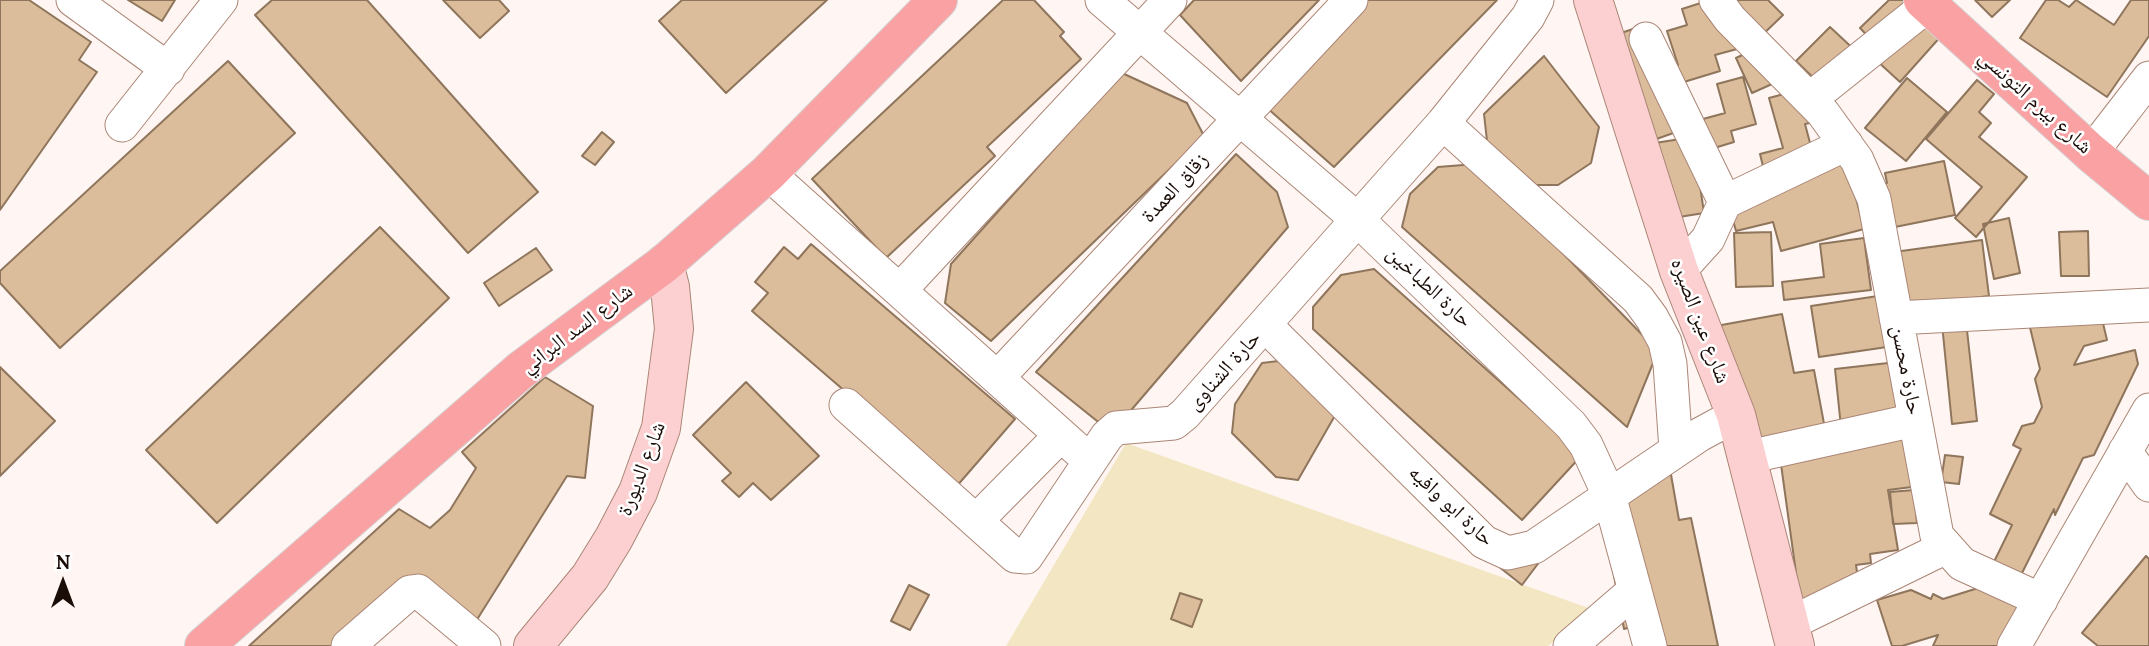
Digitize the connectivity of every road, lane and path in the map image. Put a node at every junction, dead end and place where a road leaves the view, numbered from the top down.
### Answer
1 (73, 0) edge
2 (221, 0) edge
3 (938, 0) edge
4 (1102, 0) edge
5 (1170, 0) edge
6 (1351, 0) edge
7 (1537, 0) edge
8 (1593, 0) edge
9 (1716, 0) edge
10 (1929, 2) edge
11 (1139, 33) junction
12 (1646, 39) dead end
13 (168, 69) junction
14 (2149, 79) edge
15 (1811, 99) junction
16 (1240, 119) junction
17 (1443, 123) junction
18 (122, 125) dead end
19 (1846, 144) junction
20 (2091, 153) junction
21 (768, 173) junction
22 (2149, 201) edge
23 (1725, 202) junction
24 (1359, 221) junction
25 (664, 264) junction
26 (1679, 271) junction
27 (900, 290) junction
28 (2149, 305) edge
29 (1896, 318) junction
30 (1265, 325) junction
31 (999, 376) junction
32 (846, 405) dead end
33 (2149, 410) edge
34 (1736, 415) junction
35 (1915, 419) junction
36 (1061, 435) junction
37 (1676, 450) junction
38 (1748, 457) junction
39 (1090, 460) junction
40 (2141, 471) edge
41 (1609, 495) junction
42 (978, 519) junction
43 (1947, 547) junction
44 (1635, 590) junction
45 (2040, 600) junction
46 (1793, 634) edge
47 (204, 646) edge
48 (348, 646) edge
49 (484, 646) edge
50 (533, 646) edge
51 (1570, 646) edge
52 (1650, 646) edge
53 (2014, 646) edge

1 - 13 street
2 - 13 street
3 - 21 main road, شارع السد البراني
4 - 11 street, حارة الطباخين
5 - 11 street
6 - 16 street, زقاق العمدة
7 - 17 street, حارة الشناوى
8 - 26 street, شارع عين الصيره
9 - 15 street, حارة محسن
10 - 15 street
10 - 20 main road, شارع بيرم التونسي
11 - 16 street, حارة الطباخين
11 - 27 street
12 - 23 street
13 - 18 street
14 - 20 street
15 - 19 street, حارة محسن
16 - 24 street, حارة الطباخين
16 - 31 street, زقاق العمدة
17 - 24 street, حارة الشناوى
17 - 37 street
19 - 23 street
19 - 29 street, حارة محسن
20 - 22 main road, شارع بيرم التونسي
21 - 25 main road, شارع السد البراني
21 - 27 street
23 - 26 street
24 - 30 street, حارة الشناوى
24 - 41 street, حارة الطباخين
25 - 47 main road, شارع السد البراني
25 - 50 street, شارع الديورة
26 - 34 street, شارع عين الصيره
27 - 31 street
28 - 29 street
29 - 35 street, حارة محسن
30 - 39 street, حارة الشناوى
30 - 41 street, حارة ابو وافيه
31 - 36 street
32 - 42 street, حارة الشناوى
33 - 40 street
34 - 37 street, حارة ابو وافيه
34 - 38 street, شارع عين الصيره
35 - 38 street
35 - 43 street, حارة محسن
36 - 39 street
36 - 42 street
37 - 41 street, حارة ابو وافيه
38 - 46 street, شارع عين الصيره
39 - 42 street, حارة الشناوى
40 - 45 street
41 - 44 street, حارة الطباخين
43 - 45 street, حارة محسن
43 - 46 street
44 - 51 street
44 - 52 street, حارة الطباخين
45 - 53 street
48 - 49 street

